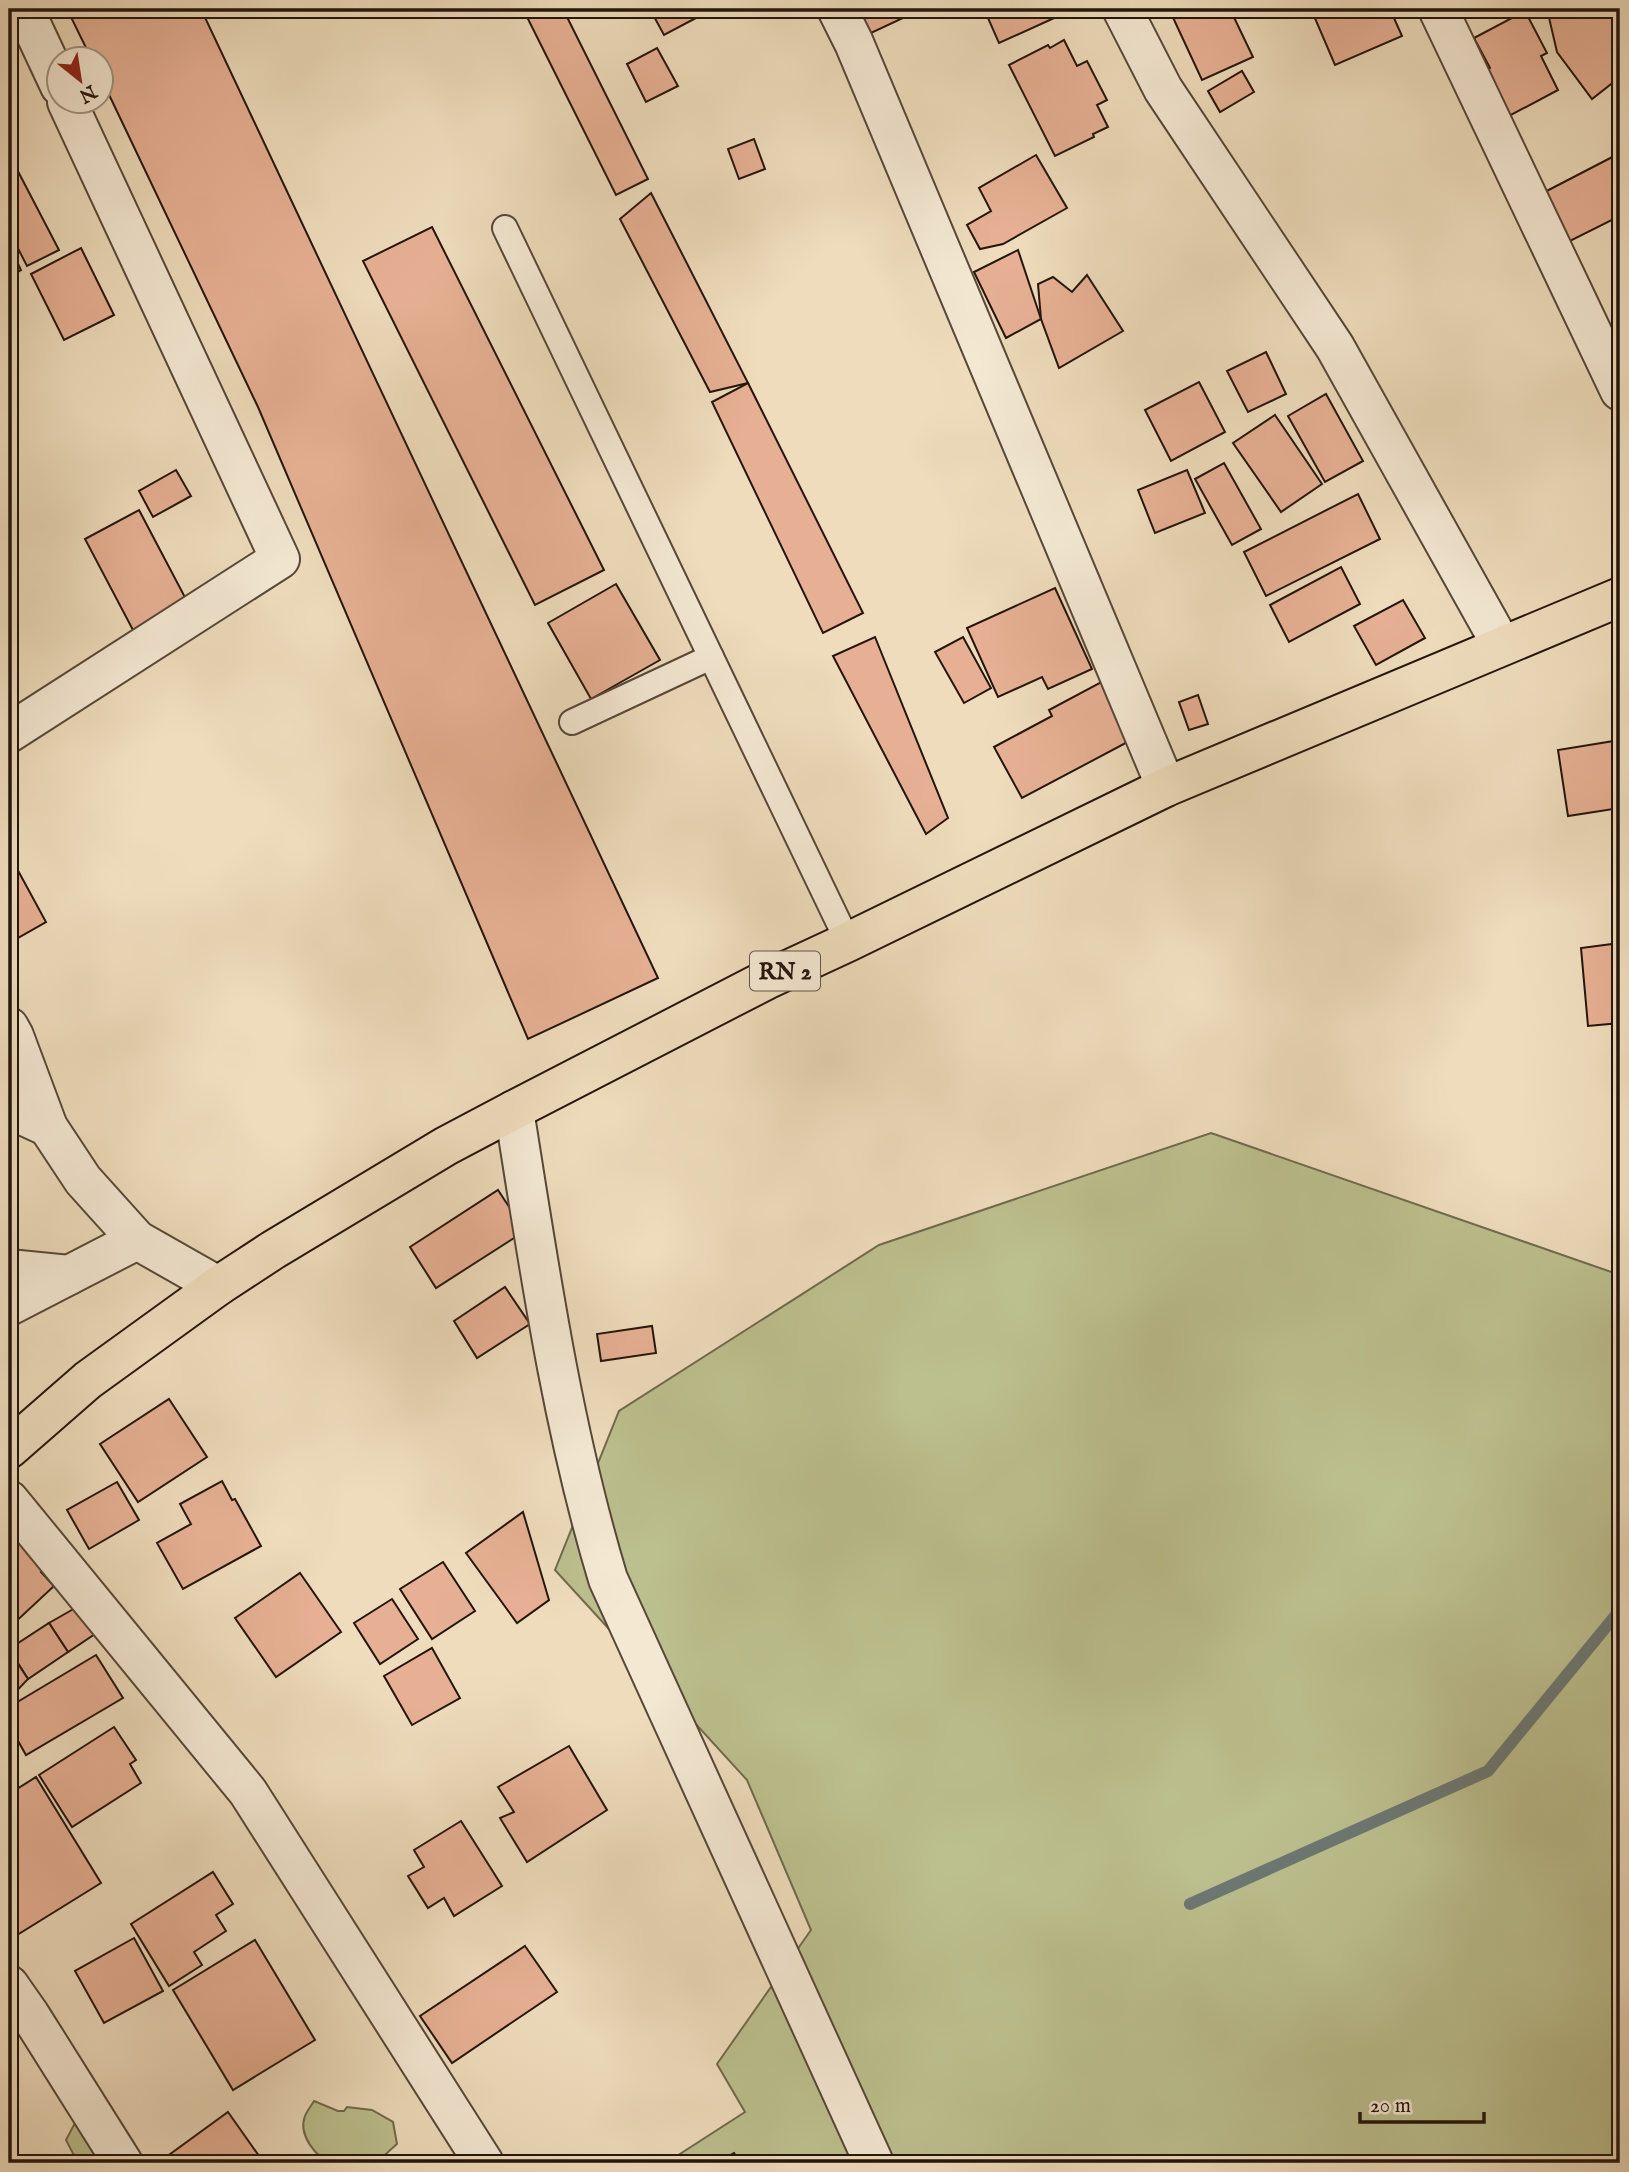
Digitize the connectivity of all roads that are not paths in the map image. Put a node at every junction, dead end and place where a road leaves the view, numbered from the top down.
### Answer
1 (24, 9) edge
2 (837, 9) edge
3 (1122, 9) edge
4 (1438, 9) edge
5 (46, 56) edge
6 (74, 116) edge
7 (505, 228) dead end
8 (1620, 391) edge
9 (1620, 597) edge
10 (1502, 646) junction
11 (711, 657) junction
12 (572, 722) dead end
13 (9, 733) edge
14 (1166, 787) junction
15 (848, 942) junction
16 (9, 1027) edge
17 (9, 1109) edge
18 (514, 1110) junction
19 (48, 1127) junction
20 (137, 1240) junction
21 (9, 1269) edge
22 (69, 1275) junction
23 (218, 1286) junction
24 (9, 1306) edge
25 (9, 1450) edge
26 (9, 1500) edge
27 (9, 1985) edge
28 (123, 2163) edge
29 (484, 2163) edge
30 (874, 2163) edge

1 - 5 street
2 - 14 street
3 - 10 street
4 - 8 street
6 - 13 street
7 - 11 lane
9 - 10 highway, RN 2
10 - 14 highway, RN 2
11 - 12 lane
11 - 15 lane
14 - 15 highway, RN 2
15 - 18 highway, RN 2
16 - 19 street
17 - 19 street
18 - 23 highway, RN 2
18 - 30 street
19 - 20 street
20 - 22 street
20 - 23 street
21 - 22 street
22 - 24 street
23 - 25 highway, RN 2
26 - 29 street
27 - 28 street

